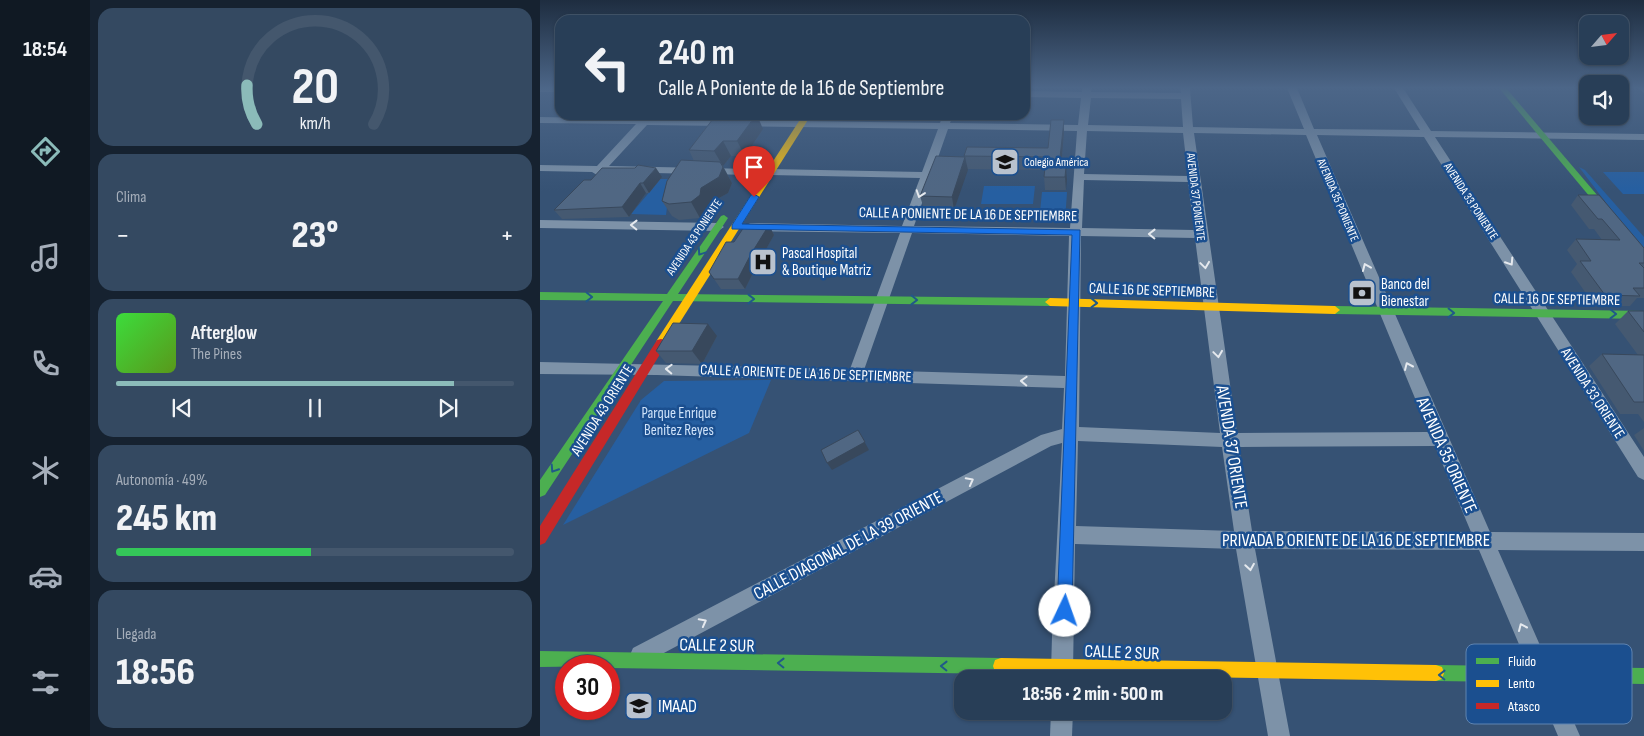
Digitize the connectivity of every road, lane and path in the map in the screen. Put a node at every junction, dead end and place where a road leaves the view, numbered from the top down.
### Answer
1 (643, 122) edge
2 (786, 122) edge
3 (802, 122) edge
4 (946, 122) edge
5 (982, 122) edge
6 (1083, 122) edge
7 (1188, 122) edge
8 (1306, 122) edge
9 (1420, 122) edge
10 (1532, 122) edge
11 (1545, 122) edge
12 (1082, 129) junction
13 (1188, 130) junction
14 (1310, 132) junction
15 (1427, 134) junction
16 (1544, 136) junction
17 (1558, 136) junction
18 (1644, 137) edge
19 (774, 140) dead end
20 (1570, 149) dead end
21 (540, 168) edge
22 (756, 168) joint
23 (600, 169) junction
24 (770, 172) junction
25 (926, 175) junction
26 (1080, 177) junction
27 (1194, 179) junction
28 (587, 183) edge
29 (743, 187) dead end
30 (560, 210) edge
31 (728, 211) dead end
32 (718, 226) junction
33 (542, 227) edge
34 (735, 227) junction
35 (907, 230) junction
36 (1077, 232) junction
37 (1201, 234) junction
38 (1644, 256) edge
39 (540, 296) edge
40 (669, 298) junction
41 (690, 299) junction
42 (884, 299) junction
43 (1073, 302) junction
44 (1211, 306) junction
45 (1385, 312) junction
46 (1543, 314) junction
47 (1644, 315) edge
48 (540, 368) edge
49 (621, 368) junction
50 (645, 369) junction
51 (855, 374) junction
52 (1072, 382) junction
53 (1069, 434) junction
54 (1440, 439) junction
55 (1229, 440) junction
56 (1644, 472) edge
57 (540, 491) edge
58 (1068, 535) junction
59 (540, 538) edge
60 (1246, 540) junction
61 (1485, 541) junction
62 (1644, 542) edge
63 (1529, 644) edge
64 (540, 659) edge
65 (629, 661) junction
66 (954, 670) edge
67 (1062, 670) edge
68 (1232, 672) edge
69 (1266, 672) junction
70 (1466, 675) edge
71 (1062, 720) edge
72 (1564, 724) edge
73 (1061, 736) edge
74 (1280, 736) edge
75 (1569, 736) edge

1 - 23 street
2 - 19 street
3 - 24 street, AVENIDA 43 PONIENTE
4 - 25 street
5 - 12 street
6 - 12 street
7 - 13 street, AVENIDA 37 PONIENTE
8 - 14 street, AVENIDA 35 PONIENTE
9 - 15 street, AVENIDA 33 PONIENTE
10 - 16 street
11 - 17 street
12 - 13 street
12 - 26 street
13 - 14 street
13 - 27 street, AVENIDA 37 PONIENTE
14 - 15 street
45 -> 14 street, AVENIDA 35 PONIENTE
15 - 16 street
15 -> 46 street, AVENIDA 33 PONIENTE
16 - 17 street
16 - 38 street
17 - 18 street
17 - 20 street
21 - 23 street
22 - 23 street
22 - 29 street
23 - 28 street
24 - 25 street
24 - 34 street, AVENIDA 43 PONIENTE
25 -> 35 street
26 - 27 street
26 - 36 street
27 - 37 street, AVENIDA 37 PONIENTE
30 - 33 street
31 - 32 street, AVENIDA 43 PONIENTE
32 -> 33 street
32 -> 40 street, AVENIDA 43 PONIENTE
34 - 35 street, CALLE A PONIENTE DE LA 16 DE SEPTIEMBRE
34 - 41 street, AVENIDA 43 PONIENTE
35 - 36 street, CALLE A PONIENTE DE LA 16 DE SEPTIEMBRE
35 - 42 street
37 -> 36 street, CALLE A PONIENTE DE LA 16 DE SEPTIEMBRE
36 - 43 street
37 -> 44 street, AVENIDA 37 PONIENTE
39 -> 40 street, CALLE 16 DE SEPTIEMBRE
40 - 41 street, CALLE 16 DE SEPTIEMBRE
40 - 49 street, AVENIDA 43 ORIENTE
41 -> 42 street, CALLE 16 DE SEPTIEMBRE
41 - 50 street, AVENIDA 43 ORIENTE
42 -> 43 street, CALLE 16 DE SEPTIEMBRE
42 - 51 street
43 -> 44 street, CALLE 16 DE SEPTIEMBRE
43 - 52 street
44 - 45 street, CALLE 16 DE SEPTIEMBRE
44 -> 55 street, AVENIDA 37 ORIENTE
45 -> 46 street, CALLE 16 DE SEPTIEMBRE
54 -> 45 street, AVENIDA 35 ORIENTE
46 -> 47 street, CALLE 16 DE SEPTIEMBRE
46 - 56 street, AVENIDA 33 ORIENTE
48 - 49 street, CALLE A ORIENTE DE LA 16 DE SEPTIEMBRE
49 - 50 street, CALLE A ORIENTE DE LA 16 DE SEPTIEMBRE
49 -> 57 street, AVENIDA 43 ORIENTE
51 -> 50 street, CALLE A ORIENTE DE LA 16 DE SEPTIEMBRE
50 - 59 street, AVENIDA 43 ORIENTE
52 -> 51 street, CALLE A ORIENTE DE LA 16 DE SEPTIEMBRE
52 - 53 street
53 - 55 street, CALLE DIAGONAL DE LA 39 ORIENTE
53 - 58 street
65 -> 53 street, CALLE DIAGONAL DE LA 39 ORIENTE
54 - 55 street, CALLE DIAGONAL DE LA 39 ORIENTE
54 - 61 street, AVENIDA 35 ORIENTE
55 - 60 street, AVENIDA 37 ORIENTE
58 - 60 street, PRIVADA B ORIENTE DE LA 16 DE SEPTIEMBRE
58 - 67 street
60 - 61 street, PRIVADA B ORIENTE DE LA 16 DE SEPTIEMBRE
60 -> 69 street, AVENIDA 37 ORIENTE
61 - 62 street, PRIVADA B ORIENTE DE LA 16 DE SEPTIEMBRE
63 -> 61 street, AVENIDA 35 ORIENTE
64 - 65 street, CALLE 2 SUR
66 -> 65 street, CALLE 2 SUR
68 - 69 street, CALLE 2 SUR
70 -> 69 street, CALLE 2 SUR
69 - 74 street, AVENIDA 37 ORIENTE
71 - 73 street
72 - 75 street, AVENIDA 35 ORIENTE

